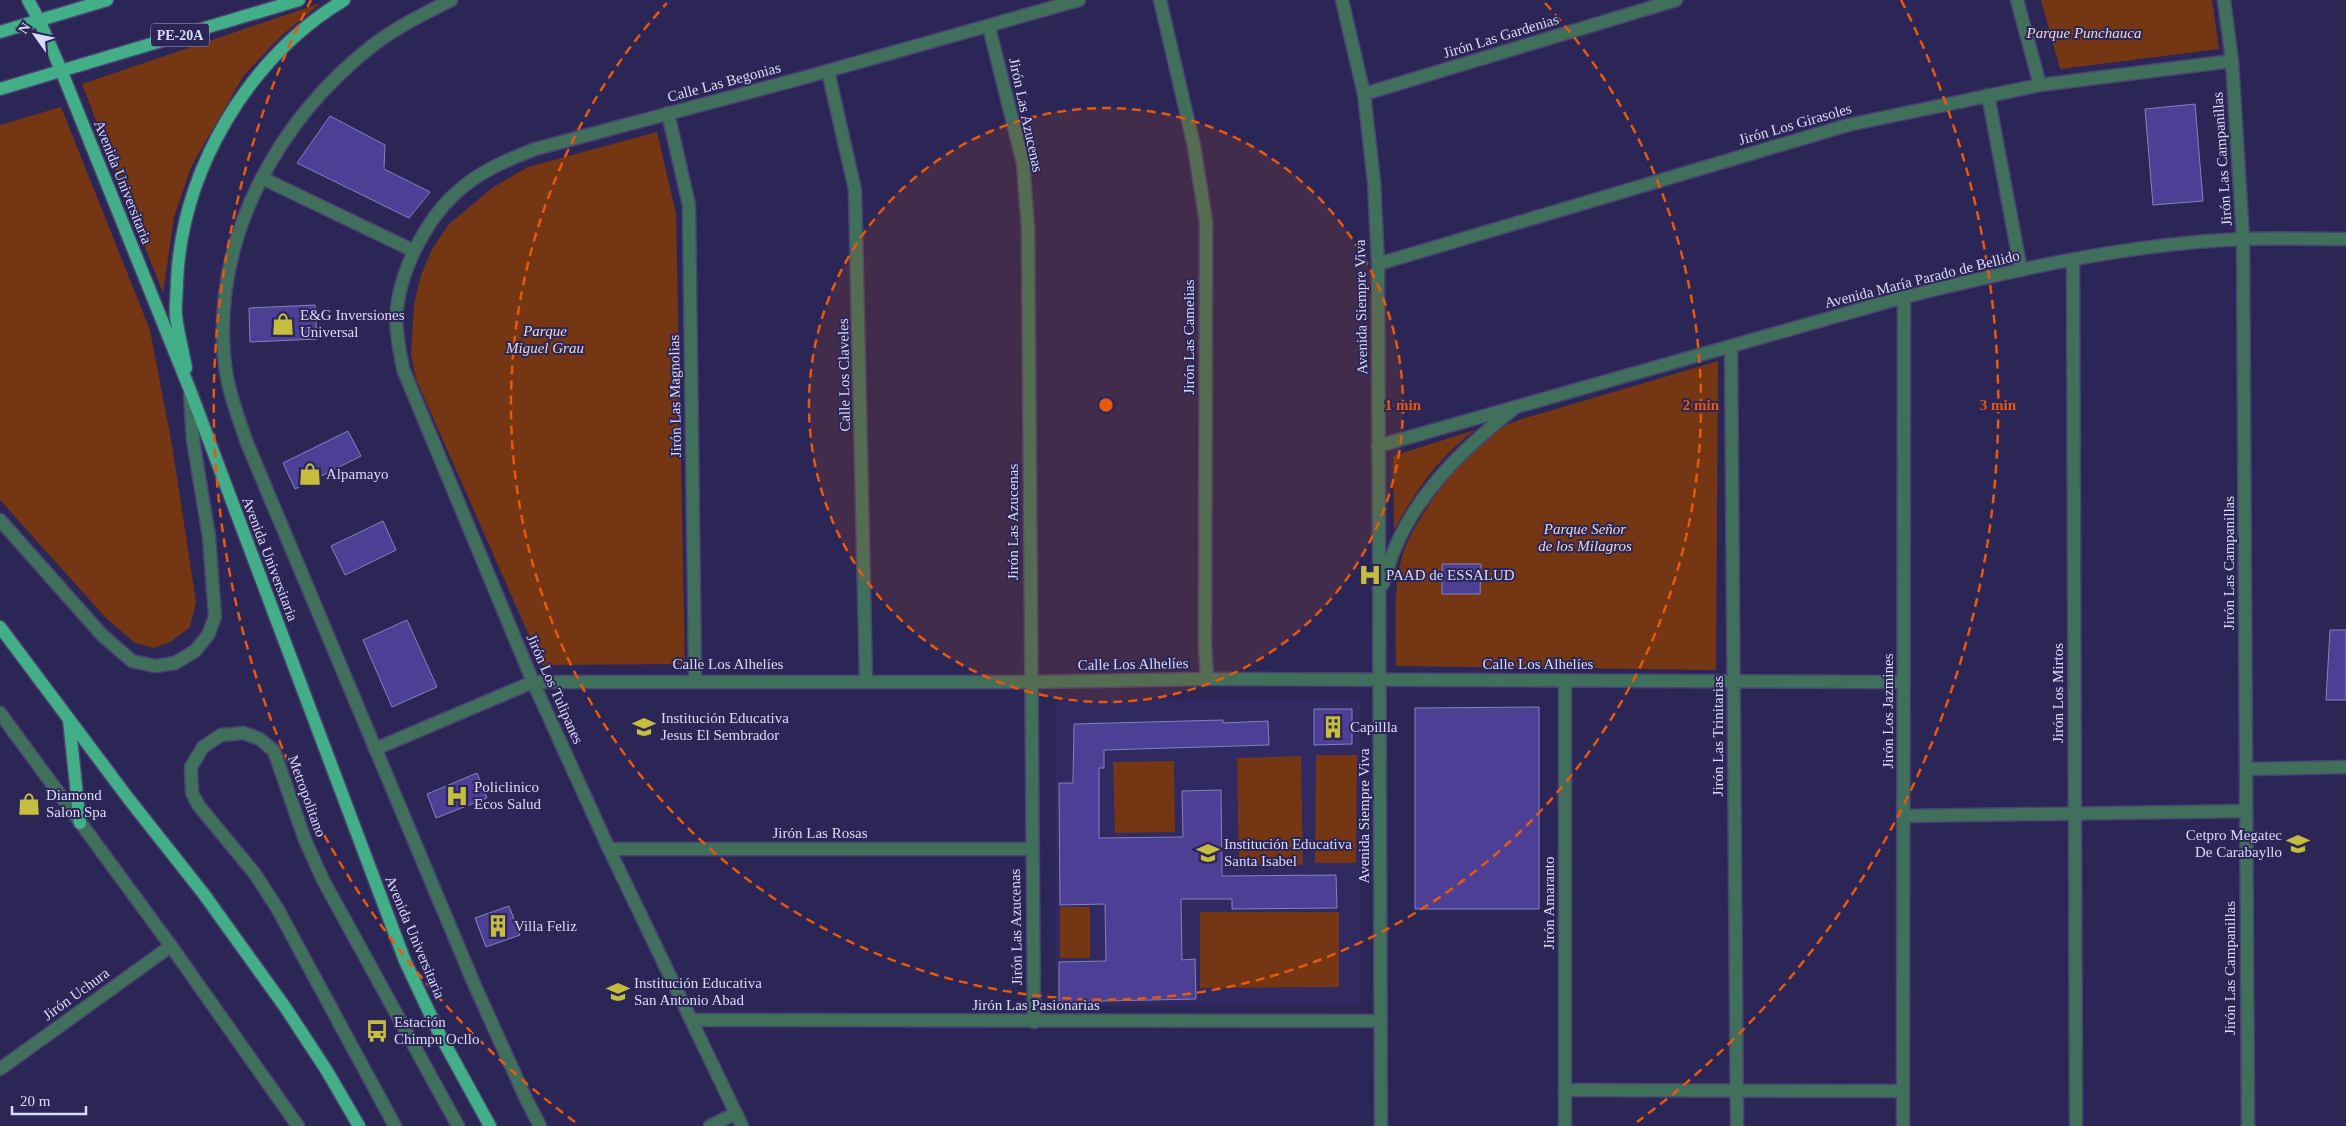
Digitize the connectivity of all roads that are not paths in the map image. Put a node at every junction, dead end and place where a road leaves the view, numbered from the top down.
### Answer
1 (28, 0) edge
2 (107, 0) edge
3 (299, 0) edge
4 (344, 0) edge
5 (451, 0) edge
6 (1079, 0) edge
7 (1160, 0) edge
8 (1342, 0) edge
9 (1676, 0) edge
10 (2017, 0) edge
11 (2224, 0) edge
12 (39, 20) junction
13 (989, 27) junction
14 (0, 32) edge
15 (2232, 61) junction
16 (61, 70) junction
17 (828, 71) junction
18 (2040, 84) junction
19 (0, 89) edge
20 (1364, 94) junction
21 (1988, 95) junction
22 (668, 113) junction
23 (262, 178) junction
24 (2243, 239) junction
25 (2346, 239) edge
26 (414, 252) junction
27 (2073, 260) junction
28 (1378, 264) junction
29 (2021, 270) junction
30 (1904, 297) junction
31 (1731, 346) junction
32 (190, 390) junction
33 (1516, 407) junction
34 (1378, 446) junction
35 (0, 520) edge
36 (1380, 594) junction
37 (0, 627) edge
38 (1207, 679) junction
39 (695, 680) junction
40 (866, 680) junction
41 (1380, 680) junction
42 (1565, 681) junction
43 (1734, 681) junction
44 (533, 682) junction
45 (1030, 682) junction
46 (1904, 682) junction
47 (0, 712) edge
48 (69, 720) junction
49 (375, 748) junction
50 (2346, 767) edge
51 (2246, 769) junction
52 (2246, 811) junction
53 (2075, 814) junction
54 (1904, 816) junction
55 (80, 823) junction
56 (609, 849) junction
57 (1032, 849) junction
58 (171, 946) junction
59 (691, 1020) junction
60 (1381, 1021) junction
61 (1034, 1022) junction
62 (1, 1065) edge
63 (1565, 1090) junction
64 (1736, 1091) junction
65 (1903, 1091) junction
66 (736, 1113) junction
67 (295, 1125) edge
68 (359, 1126) edge
69 (395, 1126) edge
70 (458, 1126) edge
71 (490, 1126) edge
72 (540, 1126) edge
73 (710, 1126) edge
74 (742, 1126) edge
75 (1381, 1126) edge
76 (1565, 1126) edge
77 (1737, 1126) edge
78 (1903, 1126) edge
79 (2076, 1126) edge
80 (2248, 1126) edge

1 - 12 main road, Avenida Universitaria
2 - 12 main road
3 - 16 main road, PE-20A
4 - 32 main road
5 - 23 street, Avenida Universitaria
6 - 13 street, Calle Las Begonias
7 - 38 street, Jirón Las Camelias
8 - 20 street, Avenida Siempre Viva
9 - 20 street, Jirón Las Gardenias
10 - 18 street
11 - 15 street, Jirón Las Campanillas
12 - 14 main road
12 - 16 main road, Avenida Universitaria
13 - 17 street, Calle Las Begonias
13 - 45 street, Jirón Las Azucenas
15 - 18 street, Jirón Los Girasoles
15 - 24 street, Jirón Las Campanillas
16 - 19 main road, PE-20A
16 - 32 main road, Avenida Universitaria
17 - 22 street, Calle Las Begonias
17 - 40 street, Calle Los Claveles
18 - 21 street, Jirón Los Girasoles
20 - 28 street, Avenida Siempre Viva
21 - 28 street, Jirón Los Girasoles
21 - 29 street
22 - 26 street, Calle Las Begonias
22 - 39 street, Jirón Las Magnolias
23 - 26 street
23 - 49 street, Avenida Universitaria
24 - 25 street, Avenida María Parado de Bellido
24 - 27 street, Avenida María Parado de Bellido
24 - 51 street, Jirón Las Campanillas
26 - 44 street, Jirón Los Tulipanes
27 - 29 street, Avenida María Parado de Bellido
27 - 53 street, Jirón Los Mirtos
28 - 34 street, Avenida Siempre Viva
29 - 30 street, Avenida María Parado de Bellido
30 - 31 street, Avenida María Parado de Bellido
30 - 46 street, Jirón Los Jazmines
31 - 33 street, Avenida María Parado de Bellido
31 - 43 street, Jirón Las Trinitarias
32 - 35 street
32 - 71 main road, Avenida Universitaria
33 - 34 street, Avenida María Parado de Bellido
33 - 36 street, Avenida María Parado de Bellido
34 - 36 street, Avenida Siempre Viva
36 - 41 street, Avenida Siempre Viva
37 - 48 main road
38 - 41 street, Calle Los Alhelíes
38 - 45 street, Calle Los Alhelíes
39 - 40 street, Calle Los Alhelíes
39 - 44 street, Calle Los Alhelíes
40 - 45 street, Calle Los Alhelíes
41 - 42 street, Calle Los Alhelíes
41 - 60 street, Avenida Siempre Viva
42 - 43 street, Calle Los Alhelíes
42 - 63 street, Jirón Amaranto
43 - 46 street, Calle Los Alhelíes
43 - 64 street, Jirón Las Trinitarias
44 - 49 street, Calle Los Alhelíes
44 - 56 street, Jirón Los Tulipanes
45 - 57 street, Jirón Las Azucenas
46 - 54 street, Jirón Los Jazmines
47 - 55 street
48 - 55 main road
48 - 68 main road
49 - 72 street, Avenida Universitaria
50 - 51 street
51 - 52 street, Jirón Las Campanillas
52 - 53 street
52 - 80 street, Jirón Las Campanillas
53 - 54 street
53 - 79 street, Jirón Los Mirtos
54 - 65 street, Jirón Los Jazmines
55 - 58 street
56 - 57 street, Jirón Las Rosas
56 - 59 street, Jirón Los Tulipanes
57 - 61 street, Jirón Las Azucenas
58 - 62 street, Jirón Uchura
58 - 67 street
59 - 61 street, Jirón Las Pasionarias
59 - 66 street, Jirón Los Tulipanes
60 - 61 street, Jirón Las Pasionarias
60 - 75 street, Avenida Siempre Viva
63 - 64 street
63 - 76 street, Jirón Amaranto
64 - 65 street
64 - 77 street, Jirón Las Trinitarias
65 - 78 street, Jirón Los Jazmines
66 - 73 street
66 - 74 street, Jirón Los Tulipanes
69 - 70 street, Metropolitano

